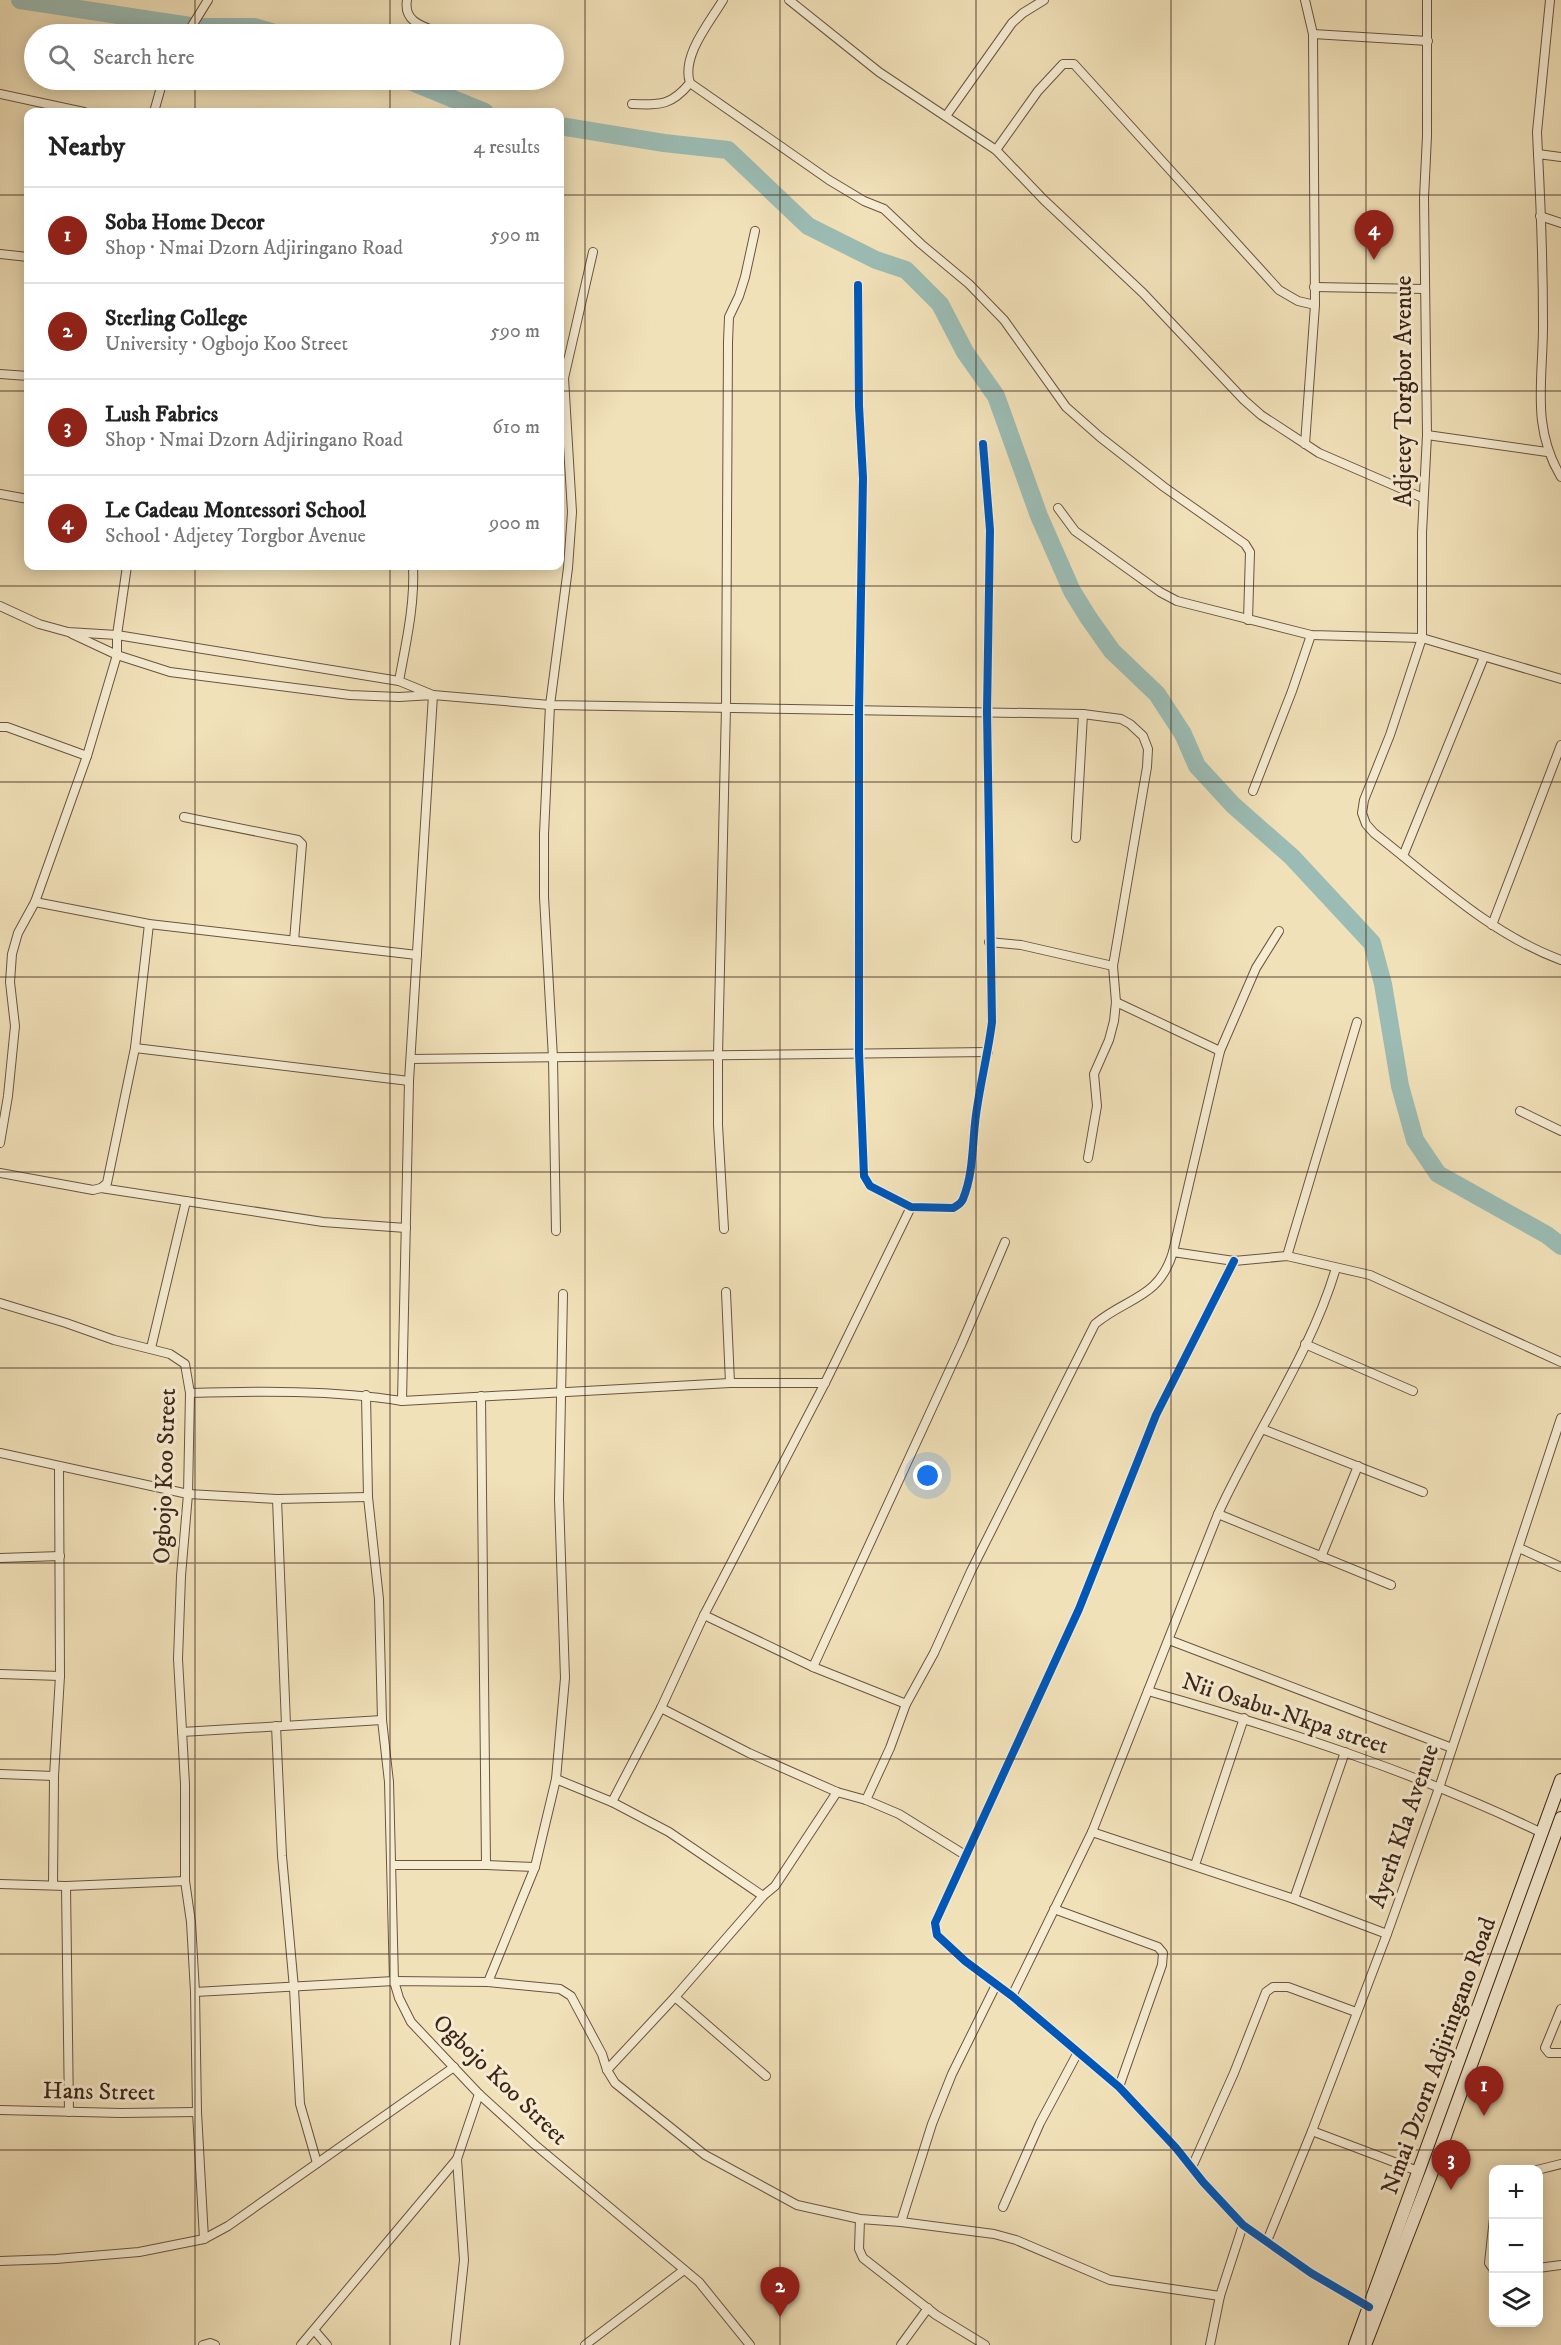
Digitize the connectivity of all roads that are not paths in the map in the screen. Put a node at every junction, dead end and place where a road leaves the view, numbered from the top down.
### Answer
1 (208, 0) edge
2 (407, 0) edge
3 (723, 0) edge
4 (789, 0) edge
5 (1044, 0) edge
6 (1305, 0) edge
7 (1427, 0) edge
8 (1550, 0) edge
9 (193, 24) edge
10 (417, 24) edge
11 (1313, 34) junction
12 (1428, 41) junction
13 (690, 83) junction
14 (160, 90) edge
15 (0, 94) edge
16 (632, 104) dead end
17 (65, 108) edge
18 (155, 108) edge
19 (946, 116) junction
20 (996, 150) junction
21 (1538, 154) junction
22 (1561, 157) edge
23 (1540, 216) junction
24 (1561, 223) edge
25 (755, 231) dead end
26 (593, 252) dead end
27 (0, 254) edge
28 (24, 257) edge
29 (858, 285) dead end
30 (1314, 287) junction
31 (1425, 289) junction
32 (1315, 304) junction
33 (564, 369) edge
34 (0, 374) edge
35 (24, 376) edge
36 (564, 404) edge
37 (1427, 435) junction
38 (983, 444) dead end
39 (1305, 444) junction
40 (1547, 452) junction
41 (1561, 477) edge
42 (0, 494) edge
43 (24, 497) edge
44 (1423, 498) junction
45 (1058, 508) dead end
46 (126, 570) edge
47 (413, 570) edge
48 (0, 606) edge
49 (1248, 620) junction
50 (68, 632) junction
51 (117, 635) junction
52 (1311, 635) junction
53 (1422, 638) junction
54 (117, 655) junction
55 (1484, 657) junction
56 (1561, 679) edge
57 (399, 681) junction
58 (433, 695) junction
59 (550, 705) junction
60 (726, 707) junction
61 (859, 709) junction
62 (987, 711) junction
63 (1083, 714) junction
64 (0, 727) edge
65 (1561, 745) edge
66 (87, 756) junction
67 (1253, 791) dead end
68 (184, 817) dead end
69 (1076, 838) dead end
70 (1403, 856) junction
71 (35, 902) junction
72 (149, 924) junction
73 (1492, 925) junction
74 (1279, 931) dead end
75 (294, 941) junction
76 (989, 942) junction
77 (417, 955) junction
78 (1561, 960) edge
79 (1113, 966) junction
80 (1116, 1002) junction
81 (1357, 1022) dead end
82 (135, 1048) junction
83 (1220, 1051) junction
84 (988, 1052) junction
85 (860, 1053) junction
86 (717, 1055) junction
87 (553, 1058) junction
88 (411, 1059) junction
89 (409, 1081) junction
90 (1520, 1111) dead end
91 (1561, 1131) edge
92 (0, 1143) edge
93 (1088, 1158) dead end
94 (0, 1173) edge
95 (101, 1188) junction
96 (186, 1201) junction
97 (912, 1207) junction
98 (405, 1228) junction
99 (724, 1229) dead end
100 (556, 1231) dead end
101 (1005, 1242) dead end
102 (1173, 1252) junction
103 (1287, 1256) junction
104 (1234, 1261) junction
105 (1336, 1268) junction
106 (726, 1292) dead end
107 (563, 1294) dead end
108 (0, 1303) edge
109 (1305, 1344) junction
110 (151, 1348) junction
111 (1561, 1362) edge
112 (730, 1383) junction
113 (825, 1383) junction
114 (1413, 1391) dead end
115 (561, 1392) junction
116 (190, 1393) junction
117 (366, 1395) junction
118 (482, 1396) junction
119 (402, 1401) junction
120 (1561, 1418) edge
121 (1262, 1429) junction
122 (0, 1453) edge
123 (59, 1466) junction
124 (1358, 1466) junction
125 (1423, 1492) dead end
126 (188, 1494) junction
127 (368, 1497) junction
128 (277, 1499) junction
129 (1218, 1514) junction
130 (1519, 1548) junction
131 (60, 1556) junction
132 (1321, 1557) junction
133 (0, 1558) edge
134 (1561, 1567) edge
135 (1390, 1585) dead end
136 (704, 1615) junction
137 (1169, 1640) junction
138 (813, 1667) junction
139 (0, 1674) edge
140 (60, 1676) junction
141 (1148, 1691) junction
142 (906, 1704) junction
143 (661, 1708) junction
144 (1244, 1718) junction
145 (382, 1720) junction
146 (286, 1725) junction
147 (276, 1726) junction
148 (182, 1732) junction
149 (1452, 1748) junction
150 (1345, 1752) junction
151 (0, 1773) edge
152 (54, 1776) junction
153 (556, 1779) junction
154 (1561, 1780) edge
155 (1439, 1788) junction
156 (837, 1792) junction
157 (866, 1800) junction
158 (612, 1802) junction
159 (1561, 1818) edge
160 (1092, 1832) junction
161 (1542, 1833) junction
162 (965, 1855) junction
163 (392, 1865) junction
164 (486, 1865) junction
165 (1195, 1865) junction
166 (535, 1868) junction
167 (185, 1881) junction
168 (0, 1884) edge
169 (53, 1885) junction
170 (66, 1886) junction
171 (763, 1896) junction
172 (1294, 1899) junction
173 (1054, 1909) junction
174 (1387, 1934) junction
175 (394, 1981) junction
176 (488, 1982) junction
177 (996, 1985) junction
178 (294, 1988) junction
179 (195, 1992) junction
180 (1012, 1996) junction
181 (675, 1997) junction
182 (1561, 2009) edge
183 (1356, 2012) junction
184 (1077, 2054) junction
185 (1561, 2054) edge
186 (454, 2067) junction
187 (607, 2070) junction
188 (766, 2076) dead end
189 (1119, 2087) junction
190 (1455, 2092) junction
191 (479, 2094) junction
192 (0, 2110) edge
193 (69, 2112) junction
194 (197, 2112) junction
195 (1312, 2131) junction
196 (457, 2159) junction
197 (317, 2163) junction
198 (1561, 2164) edge
199 (1192, 2167) junction
200 (1543, 2168) edge
201 (1418, 2171) junction
202 (1003, 2207) dead end
203 (860, 2219) junction
204 (901, 2222) junction
205 (1243, 2225) junction
206 (204, 2239) junction
207 (1267, 2241) junction
208 (0, 2260) edge
209 (1561, 2265) edge
210 (1543, 2267) edge
211 (684, 2270) junction
212 (1220, 2296) junction
213 (1369, 2307) junction
214 (927, 2308) junction
215 (315, 2331) junction
216 (748, 2344) edge
217 (202, 2345) edge
218 (215, 2345) edge
219 (301, 2345) edge
220 (327, 2345) edge
221 (455, 2345) edge
222 (585, 2345) edge
223 (901, 2345) edge
224 (985, 2345) edge
225 (1210, 2345) edge
226 (1355, 2345) edge
227 (1365, 2345) edge

1 - 9 street
2 - 10 street
3 - 13 street
4 - 19 street
5 - 19 street
6 - 11 street
7 - 12 street, Adjetey Torgbor Avenue
8 - 21 street
11 - 12 street
11 - 30 street
12 - 31 street, Adjetey Torgbor Avenue
13 - 16 street
13 - 49 street
14 - 18 street
15 - 17 street
19 - 20 street
20 - 32 street
20 - 39 street
21 - 22 street
21 - 23 street
23 - 24 street
23 - 40 street
25 - 60 street
26 - 33 street
27 - 28 street
29 - 61 street
30 - 31 street
30 - 32 street
31 - 37 street, Adjetey Torgbor Avenue
32 - 39 street
34 - 35 street
36 - 59 street
37 - 40 street
37 - 44 street, Adjetey Torgbor Avenue
38 - 62 street
39 - 44 street
40 - 41 street
42 - 43 street
44 - 53 street, Adjetey Torgbor Avenue
45 - 49 street
46 - 51 street
47 - 57 street
48 - 50 street
49 - 52 street
50 - 51 street
50 - 54 street
51 - 54 street
51 - 57 street
52 - 53 street
52 - 67 street
53 - 55 street
53 - 70 street, Adjetey Torgbor Avenue
54 - 58 street
54 - 66 street
55 - 56 street
55 - 70 street
57 - 58 street
58 - 59 street
58 - 77 street
59 - 60 street
59 - 87 street
60 - 61 street
60 - 86 street
61 - 62 street
61 - 85 street
62 - 63 street
62 - 76 street
63 - 69 street
63 - 79 street
64 - 66 street
65 - 73 street
66 - 71 street
68 - 75 street
70 - 73 street, Adjetey Torgbor Avenue
71 - 72 street
71 - 92 street
72 - 75 street
72 - 82 street
73 - 78 street, Adjetey Torgbor Avenue
74 - 83 street
75 - 77 street
76 - 79 street
76 - 84 street
77 - 88 street
79 - 80 street
80 - 83 street
80 - 93 street
81 - 103 street
82 - 89 street
82 - 95 street
83 - 102 street
84 - 85 street
84 - 97 street
85 - 86 street
85 - 97 street
86 - 87 street
86 - 99 street
87 - 88 street
87 - 100 street
88 - 89 street
89 - 98 street
90 - 91 street
94 - 95 street
95 - 96 street
96 - 98 street
96 - 110 street
97 - 113 street
98 - 119 street
101 - 138 street
102 - 104 street
102 - 142 street
103 - 104 street
103 - 105 street
104 - 162 street
105 - 109 street
105 - 111 street
106 - 112 street
107 - 115 street
108 - 110 street, Ogbojo Koo Street
109 - 114 street
109 - 121 street
110 - 116 street, Ogbojo Koo Street
112 - 113 street
112 - 115 street
113 - 136 street
115 - 118 street
115 - 153 street
116 - 117 street
116 - 126 street, Ogbojo Koo Street
117 - 119 street
117 - 127 street, Ogbojo Koo Street
118 - 119 street
118 - 164 street
120 - 130 street, Ayerh Kla Avenue
121 - 124 street
121 - 129 street
122 - 123 street
123 - 126 street
123 - 131 street
124 - 125 street
124 - 132 street
126 - 128 street
126 - 148 street, Ogbojo Koo Street
127 - 128 street
127 - 145 street, Ogbojo Koo Street
128 - 146 street
129 - 132 street
129 - 137 street
130 - 134 street
130 - 149 street, Ayerh Kla Avenue
131 - 133 street
131 - 140 street
132 - 135 street
136 - 138 street
136 - 143 street
137 - 141 street
137 - 149 street
138 - 142 street
139 - 140 street
140 - 152 street
141 - 144 street, Nii Osabu-Nkpa street
141 - 160 street
142 - 157 street
143 - 156 street
143 - 158 street
144 - 150 street, Nii Osabu-Nkpa street
144 - 165 street
145 - 146 street
145 - 163 street, Ogbojo Koo Street
146 - 147 street
147 - 148 street
147 - 178 street
148 - 167 street, Ogbojo Koo Street
149 - 155 street, Ayerh Kla Avenue
150 - 155 street, Nii Osabu-Nkpa street
150 - 172 street
151 - 152 street
152 - 169 street
153 - 158 street
153 - 166 street
154 - 161 main road, Nmai Dzorn Adjiringano Road
155 - 161 street, Nii Osabu-Nkpa street
155 - 174 street, Ayerh Kla Avenue
156 - 157 street
156 - 171 street
157 - 162 street
158 - 171 street
159 - 190 main road, Nmai Dzorn Adjiringano Road
160 - 165 street
160 - 173 street
161 - 190 main road, Nmai Dzorn Adjiringano Road
162 - 177 street
163 - 164 street
163 - 175 street, Ogbojo Koo Street
164 - 166 street
165 - 172 street
166 - 176 street
167 - 170 street
167 - 179 street
168 - 169 street
169 - 170 street
170 - 193 street
171 - 181 street
172 - 174 street
173 - 180 street
173 - 189 street
174 - 183 street, Ayerh Kla Avenue
175 - 176 street
175 - 178 street
175 - 186 street, Ogbojo Koo Street
176 - 187 street
177 - 180 street
177 - 204 street
178 - 179 street
178 - 197 street
179 - 194 street
180 - 184 street
181 - 187 street
181 - 188 street
182 - 185 street
183 - 195 street, Ayerh Kla Avenue
183 - 199 street
184 - 189 street
184 - 202 street
186 - 191 street, Ogbojo Koo Street
186 - 197 street
187 - 203 street
189 - 199 street
190 - 201 main road, Nmai Dzorn Adjiringano Road
190 - 227 main road, Nmai Dzorn Adjiringano Road
191 - 196 street
191 - 211 street, Ogbojo Koo Street
192 - 193 street, Hans Street
193 - 194 street, Hans Street
194 - 206 street
195 - 201 street
195 - 207 street, Ayerh Kla Avenue
196 - 215 street
196 - 221 street
197 - 206 street
198 - 200 street
199 - 205 street
201 - 213 main road, Nmai Dzorn Adjiringano Road
203 - 204 street
203 - 214 street
204 - 212 street
205 - 207 street
205 - 212 street
206 - 208 street
207 - 213 street
209 - 210 street
211 - 216 street, Ogbojo Koo Street
211 - 222 street
212 - 225 street
213 - 226 main road, Nmai Dzorn Adjiringano Road
214 - 223 street
214 - 224 street
215 - 219 street
215 - 220 street
217 - 218 street

